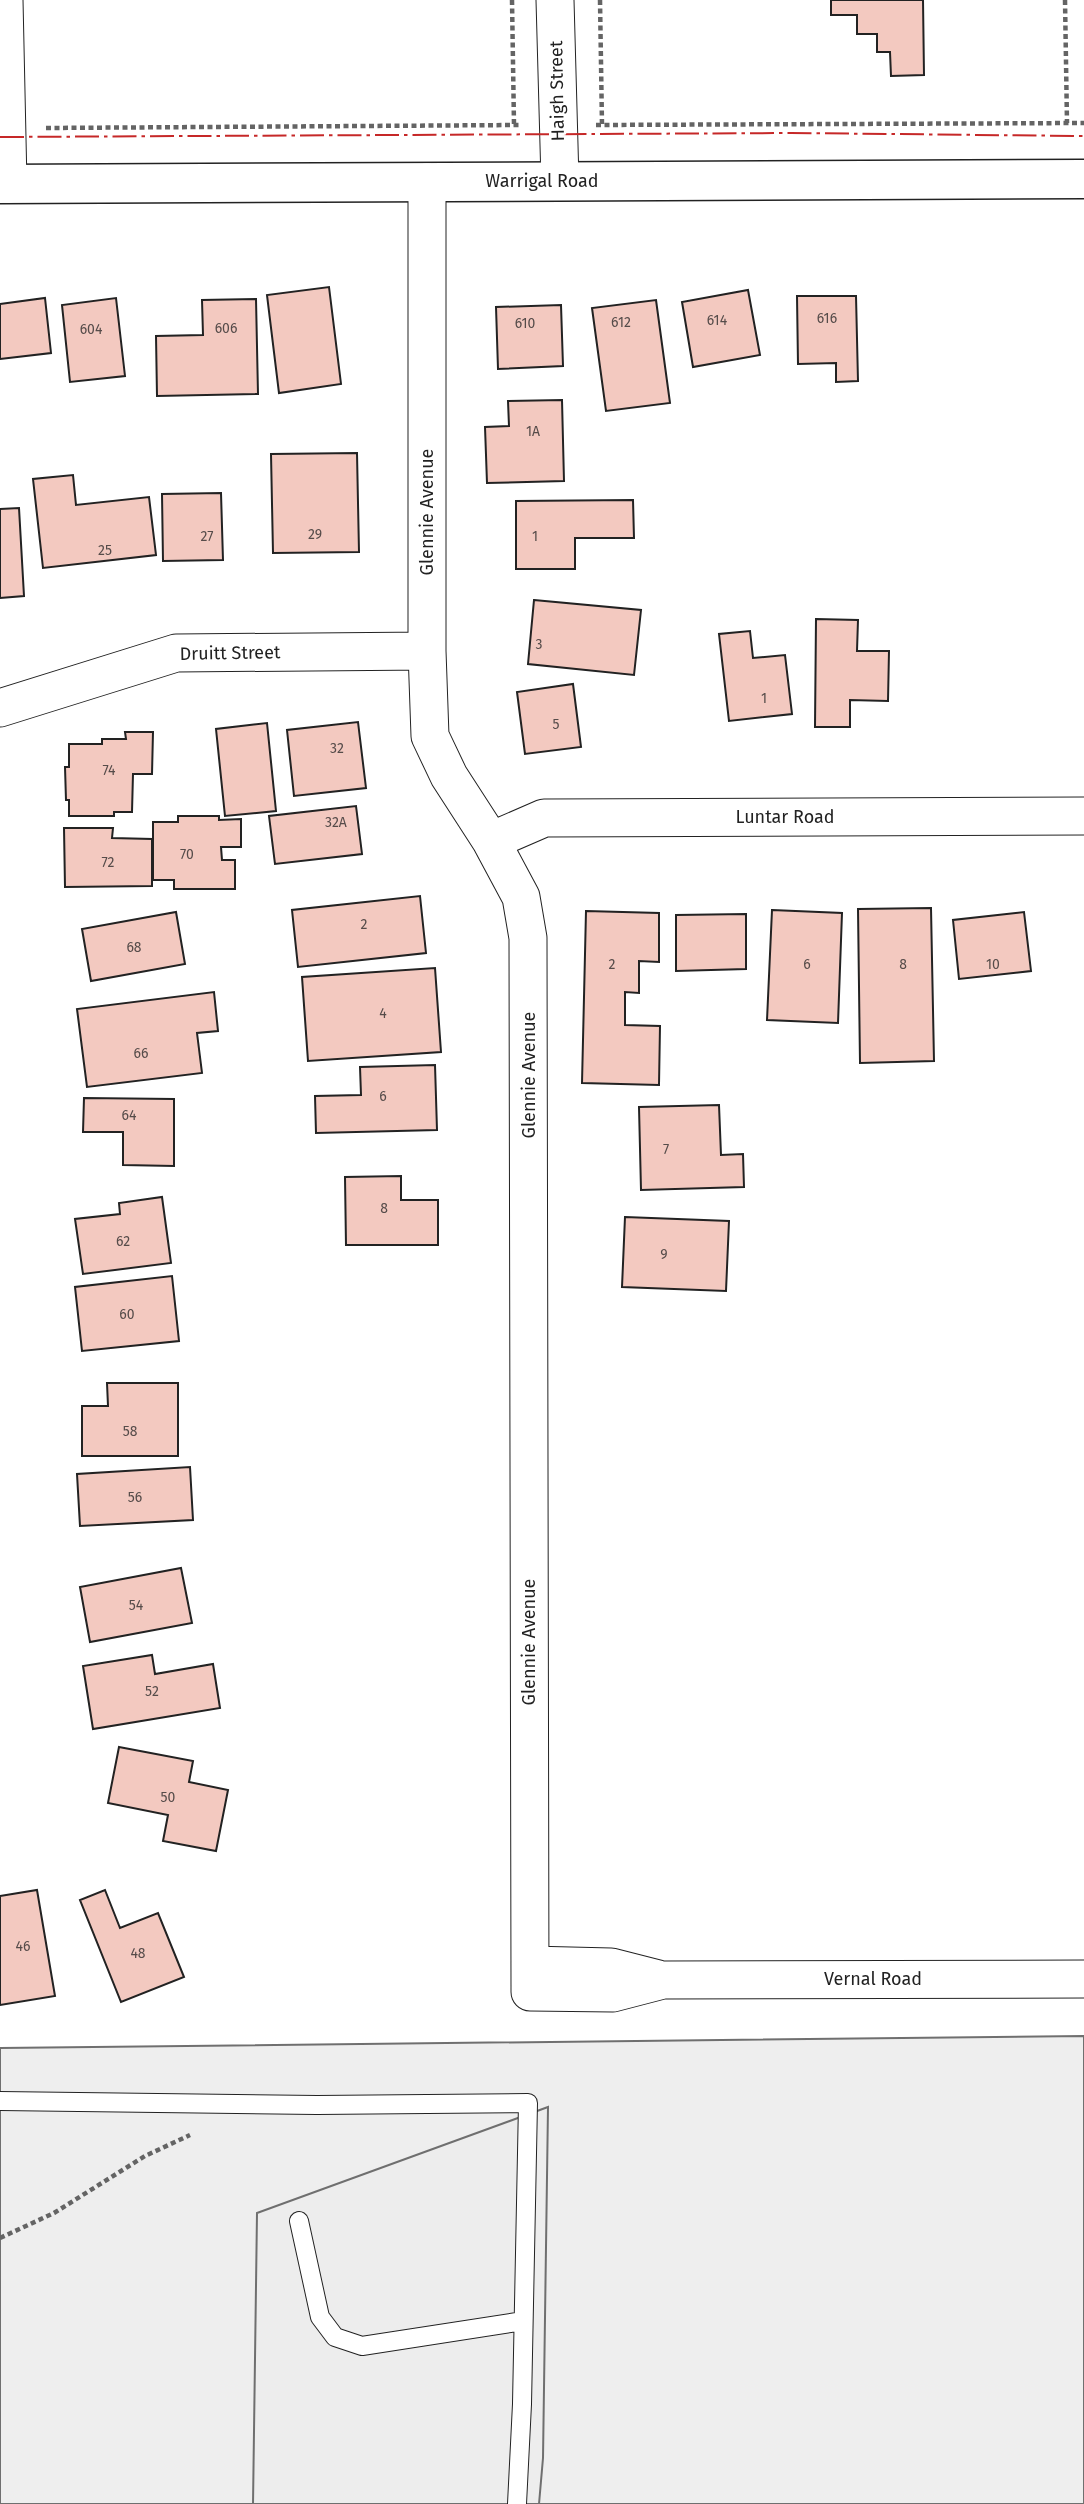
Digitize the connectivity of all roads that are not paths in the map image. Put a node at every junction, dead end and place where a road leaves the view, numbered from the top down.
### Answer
1 (4, 0) edge
2 (555, 0) edge
3 (1084, 179) edge
4 (560, 181) junction
5 (427, 182) junction
6 (4, 184) edge
7 (427, 651) junction
8 (0, 708) edge
9 (1084, 816) edge
10 (491, 841) junction
11 (530, 1979) joint
12 (1084, 1979) edge
13 (0, 2101) edge
14 (299, 2221) dead end
15 (523, 2321) junction
16 (517, 2504) edge

1 - 6 street
2 - 4 street, Haigh Street
3 - 4 highway, Warrigal Road
4 - 5 highway, Warrigal Road
5 - 6 highway, Warrigal Road
5 - 7 street, Glennie Avenue
7 - 8 street, Druitt Street
7 - 10 street, Glennie Avenue
9 - 10 street, Luntar Road
10 - 11 street, Glennie Avenue
11 - 12 street, Vernal Road
13 - 15 lane
14 - 15 lane
15 - 16 lane

